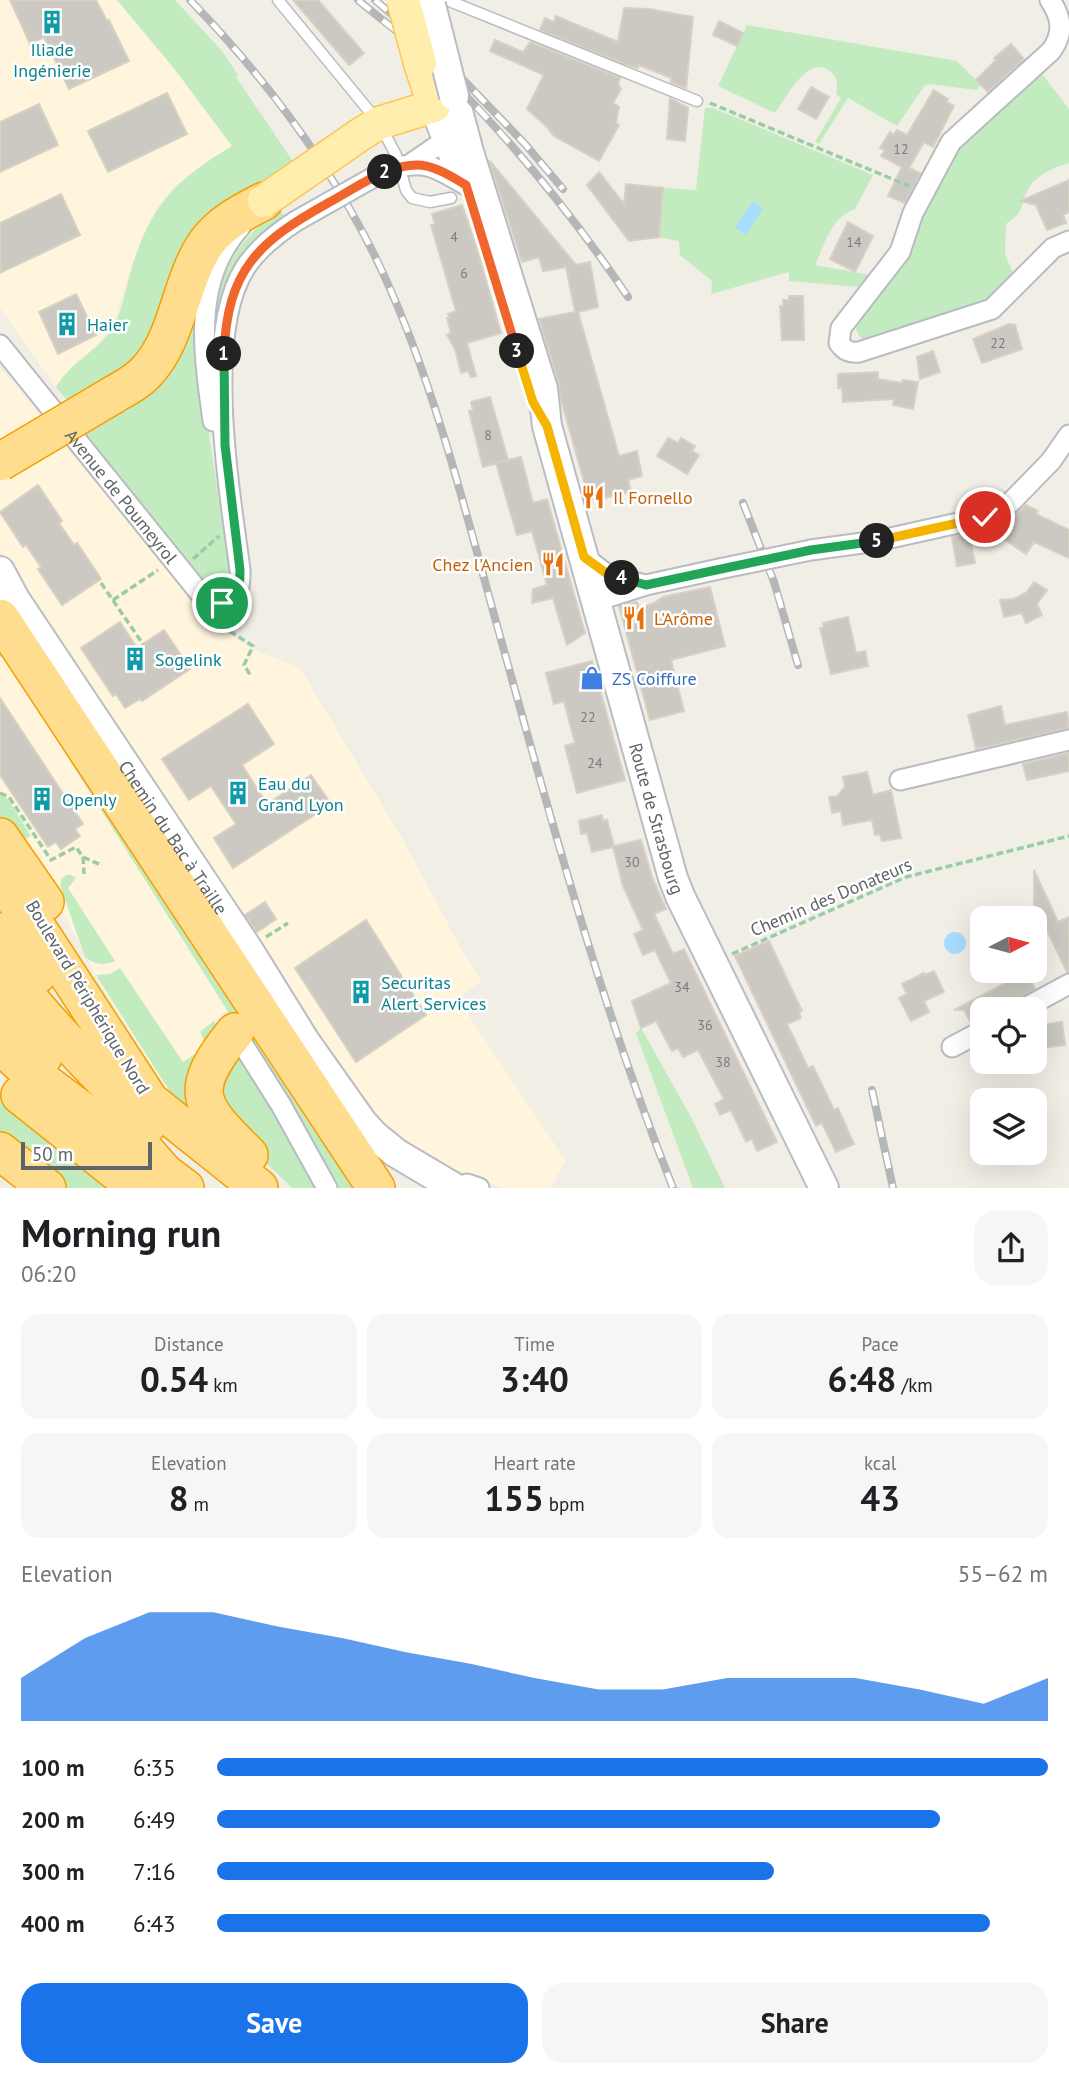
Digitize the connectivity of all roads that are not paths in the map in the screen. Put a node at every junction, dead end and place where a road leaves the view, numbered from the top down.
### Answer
1 (278, 0) edge
2 (1050, 0) edge
3 (420, 1) edge
4 (697, 101) dead end
5 (449, 115) junction
6 (370, 128) junction
7 (397, 168) junction
8 (458, 192) junction
9 (264, 201) junction
10 (1069, 241) edge
11 (0, 345) edge
12 (113, 395) junction
13 (547, 426) junction
14 (1069, 435) edge
15 (0, 448) edge
16 (0, 462) edge
17 (584, 557) junction
18 (240, 570) junction
19 (0, 571) edge
20 (646, 585) junction
21 (596, 601) junction
22 (0, 618) edge
23 (1069, 740) edge
24 (900, 780) dead end
25 (0, 837) edge
26 (0, 860) edge
27 (0, 881) edge
28 (0, 897) edge
29 (0, 916) edge
30 (0, 932) edge
31 (0, 963) edge
32 (0, 982) edge
33 (1069, 984) edge
34 (1045, 997) edge
35 (0, 998) edge
36 (0, 1012) edge
37 (0, 1027) edge
38 (235, 1032) joint
39 (970, 1037) edge
40 (0, 1045) edge
41 (952, 1047) dead end
42 (0, 1065) edge
43 (0, 1078) edge
44 (150, 1101) junction
45 (0, 1151) edge
46 (171, 1177) edge
47 (451, 1184) edge
48 (47, 1188) edge
49 (230, 1188) edge
50 (259, 1188) edge
51 (282, 1188) edge
52 (327, 1188) edge
53 (376, 1188) edge
54 (824, 1188) edge

1 - 6 lane
2 - 10 street
3 - 4 lane
3 - 5 main road, Route de Strasbourg, bridge
3 - 5 main road, Route de Strasbourg, bridge
5 - 6 main road
5 - 7 street, Avenue de Poumeyrol
5 - 8 main road, Route de Strasbourg
5 - 13 main road, Route de Strasbourg
6 - 7 lane
6 - 9 main road, bridge
7 - 8 street
7 - 8 lane
7 - 18 street, Avenue de Poumeyrol, bridge
8 - 13 main road, Route de Strasbourg
9 - 12 highway
9 - 18 street, Avenue de Poumeyrol
11 - 18 street, Avenue de Poumeyrol
12 - 15 highway, bridge
12 - 16 highway, bridge
13 - 17 main road, Route de Strasbourg
14 - 20 street, bridge
17 - 20 street
17 - 21 main road, Route de Strasbourg
19 - 47 main road, Chemin du Bac à Traille
20 - 21 street
21 - 54 main road, Route de Strasbourg
22 - 53 highway
23 - 24 street
25 - 44 highway, Boulevard Périphérique Nord
26 - 44 highway, Boulevard Périphérique Nord
27 - 44 highway
28 - 44 highway, Boulevard Périphérique Nord
29 - 44 highway, Boulevard Périphérique Nord
30 - 44 highway, Boulevard Périphérique Nord
31 - 46 highway
32 - 46 highway
33 - 34 street
35 - 46 highway
36 - 46 highway
37 - 46 highway
38 - 51 highway
38 - 52 street
39 - 41 street
40 - 46 highway
42 - 46 highway
43 - 46 highway
44 - 46 highway, Boulevard Périphérique Nord
44 - 50 highway
45 - 48 highway
46 - 49 highway, Boulevard Périphérique Nord

